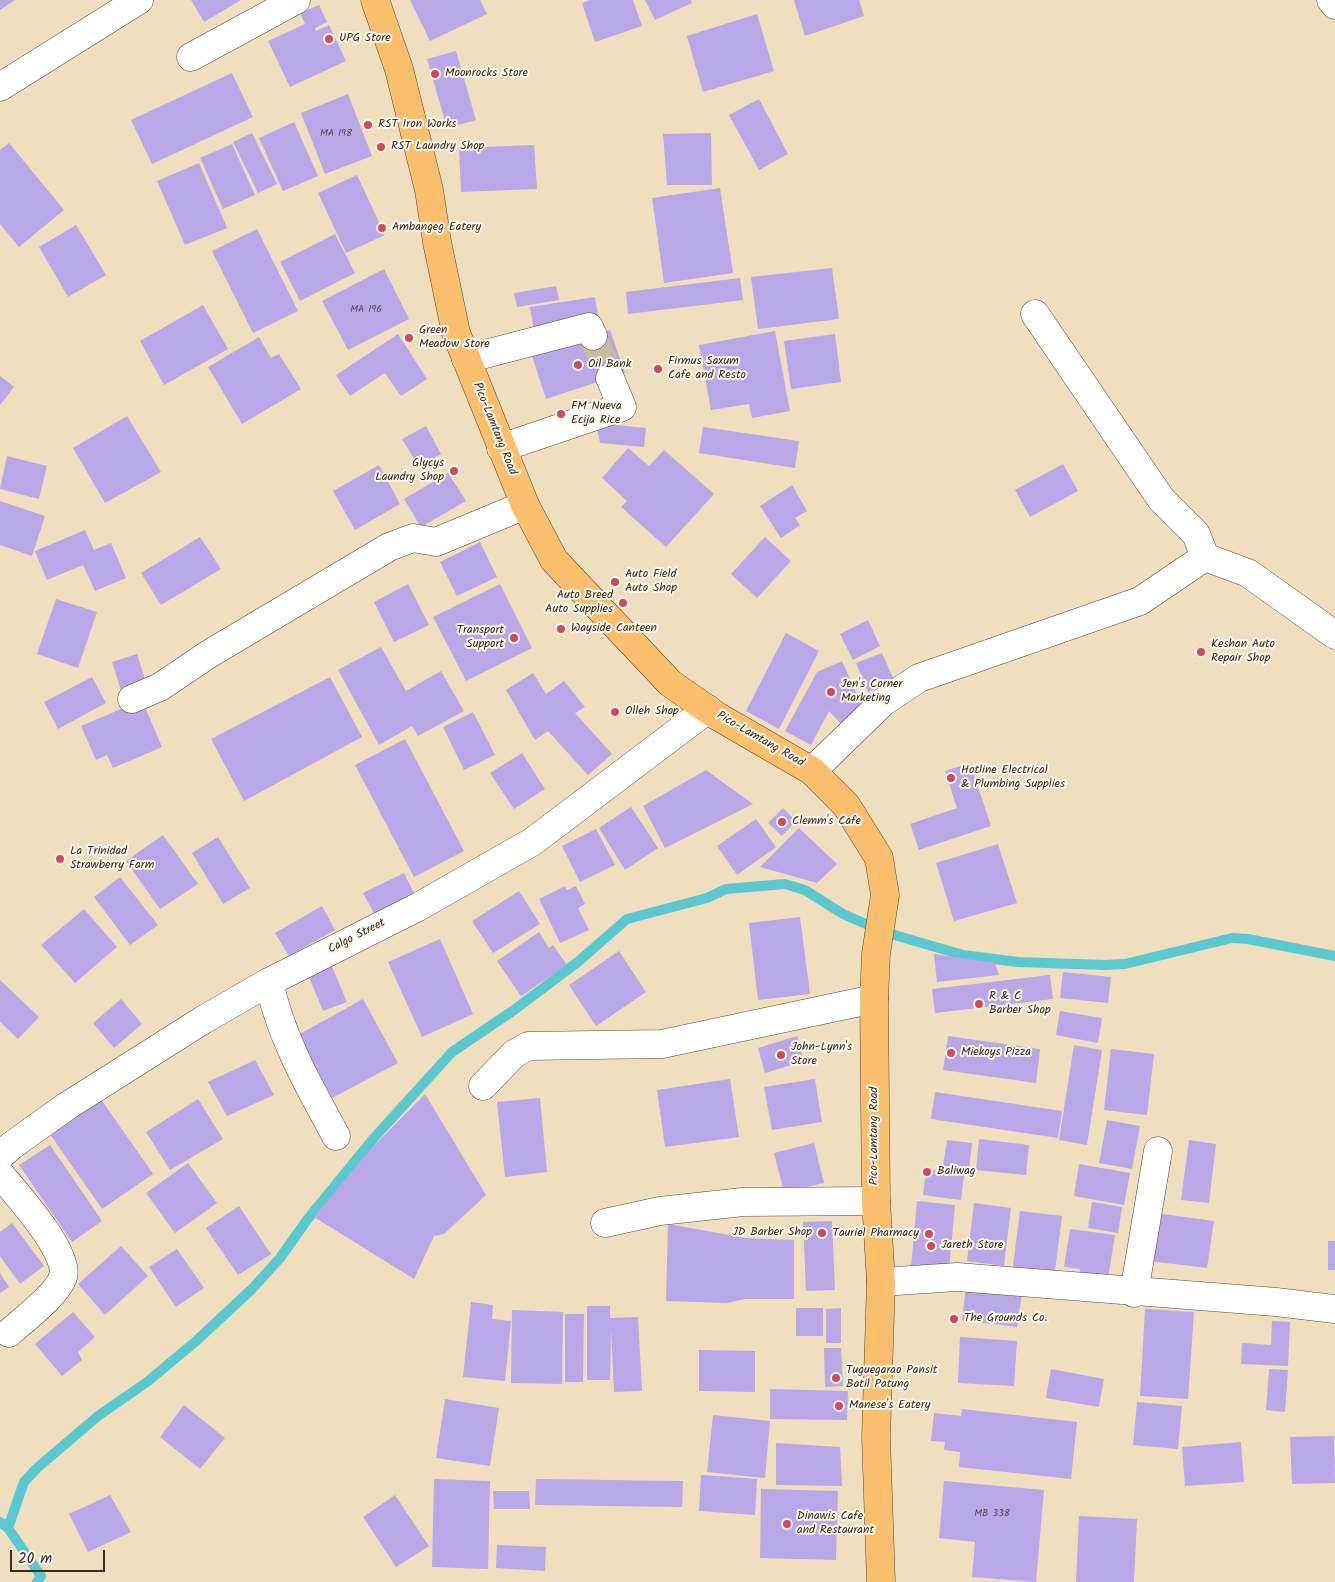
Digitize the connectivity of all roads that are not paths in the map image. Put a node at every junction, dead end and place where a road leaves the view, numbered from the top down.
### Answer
1 (139, 0) edge
2 (296, 0) edge
3 (375, 0) edge
4 (1331, 0) edge
5 (1335, 5) edge
6 (191, 57) dead end
7 (0, 87) edge
8 (1035, 314) dead end
9 (593, 336) dead end
10 (466, 360) junction
11 (610, 378) tunnel mouth
12 (501, 448) junction
13 (525, 505) junction
14 (1205, 557) junction
15 (1335, 635) edge
16 (132, 699) dead end
17 (708, 709) junction
18 (812, 770) junction
19 (269, 982) junction
20 (874, 999) junction
21 (483, 1086) dead end
22 (336, 1136) dead end
23 (1158, 1151) dead end
24 (0, 1156) edge
25 (0, 1174) edge
26 (876, 1201) junction
27 (605, 1223) dead end
28 (881, 1282) junction
29 (1134, 1293) junction
30 (1335, 1309) edge
31 (9, 1332) dead end
32 (881, 1582) edge

1 - 7 street
2 - 6 street
3 - 10 main road, Pico-Lamtang Road
4 - 5 street
8 - 14 street
9 - 10 street
10 - 12 main road, Pico-Lamtang Road
11 - 12 street
12 - 13 main road, Pico-Lamtang Road
13 - 16 street
13 - 17 main road, Pico-Lamtang Road
14 - 15 street
14 - 18 street
17 - 18 main road, Pico-Lamtang Road
17 - 19 street, Calgo Street
18 - 20 main road, Pico-Lamtang Road
19 - 22 street
19 - 24 street, Calgo Street
20 - 21 street
20 - 26 main road, Pico-Lamtang Road
23 - 29 street
25 - 31 street
26 - 27 street
26 - 28 main road, Pico-Lamtang Road
28 - 29 street
28 - 32 main road, Pico-Lamtang Road
29 - 30 street

